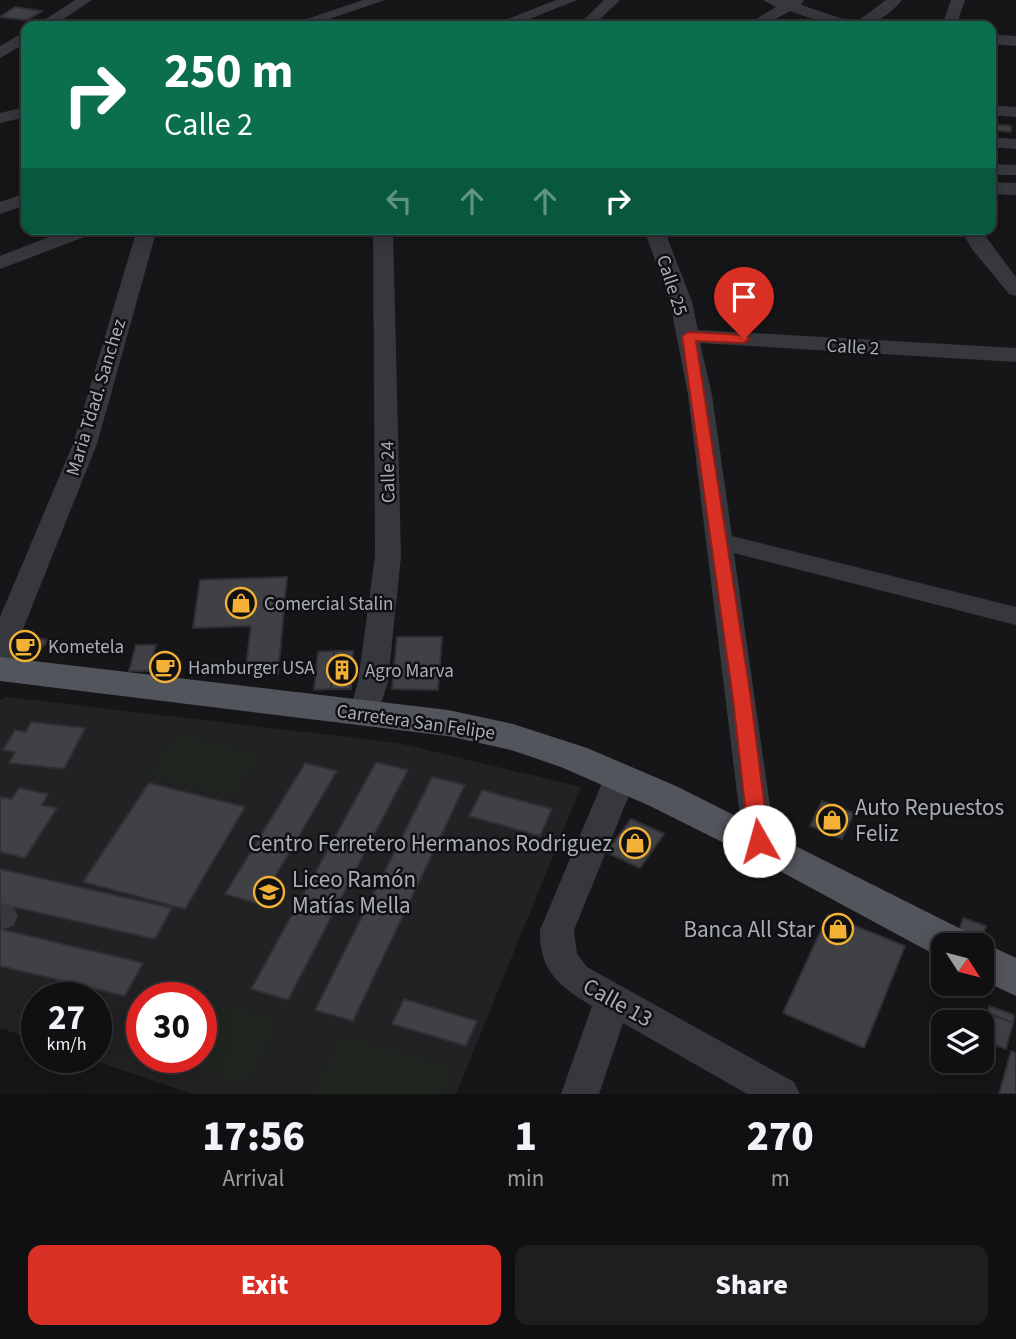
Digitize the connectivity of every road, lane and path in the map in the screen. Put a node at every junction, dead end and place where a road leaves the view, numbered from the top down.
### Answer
1 (85, 0) edge
2 (613, 0) edge
3 (770, 0) edge
4 (894, 0) edge
5 (957, 0) edge
6 (375, 1) edge
7 (563, 1) edge
8 (793, 3) edge
9 (51, 21) edge
10 (310, 21) edge
11 (511, 21) edge
12 (590, 21) edge
13 (761, 21) edge
14 (838, 21) edge
15 (867, 21) edge
16 (951, 21) edge
17 (21, 39) edge
18 (996, 39) edge
19 (1016, 41) edge
20 (0, 53) edge
21 (996, 110) edge
22 (1016, 112) edge
23 (21, 113) edge
24 (0, 118) edge
25 (996, 142) edge
26 (1016, 144) edge
27 (996, 169) edge
28 (1016, 170) edge
29 (996, 188) edge
30 (1016, 190) edge
31 (21, 200) edge
32 (0, 208) edge
33 (72, 235) edge
34 (144, 235) edge
35 (383, 235) edge
36 (656, 235) edge
37 (973, 235) edge
38 (0, 263) edge
39 (1016, 290) edge
40 (689, 336) junction
41 (1016, 355) edge
42 (719, 541) junction
43 (1016, 616) edge
44 (1, 655) edge
45 (364, 713) junction
46 (621, 776) junction
47 (759, 841) junction
48 (932, 933) edge
49 (994, 966) edge
50 (1016, 978) edge
51 (613, 998) junction
52 (580, 1094) edge
53 (781, 1094) edge

1 - 9 street
2 - 12 street
3 - 8 street
4 - 15 street
5 - 16 street
6 - 10 street
7 - 11 street
8 - 13 street
8 - 14 street
17 - 20 street
18 - 19 street
21 - 22 street
23 - 24 street
25 - 26 street
27 - 28 street
29 - 30 street
31 - 32 street
33 - 38 street
34 - 44 street, Maria Tdad. Sanchez
35 - 45 street, Calle 24
36 - 40 street, Calle 25
37 - 39 street
40 - 41 street, Calle 2
40 - 42 street, Calle 25
42 - 43 street
42 - 47 street, Calle 25
44 - 45 main road, Carretera San Felipe
45 - 46 main road, Carretera San Felipe
46 - 47 main road, Carretera San Felipe
46 - 51 street, Calle 13
47 - 48 main road, Carretera San Felipe
49 - 50 main road
51 - 52 street
51 - 53 street, Calle 13

